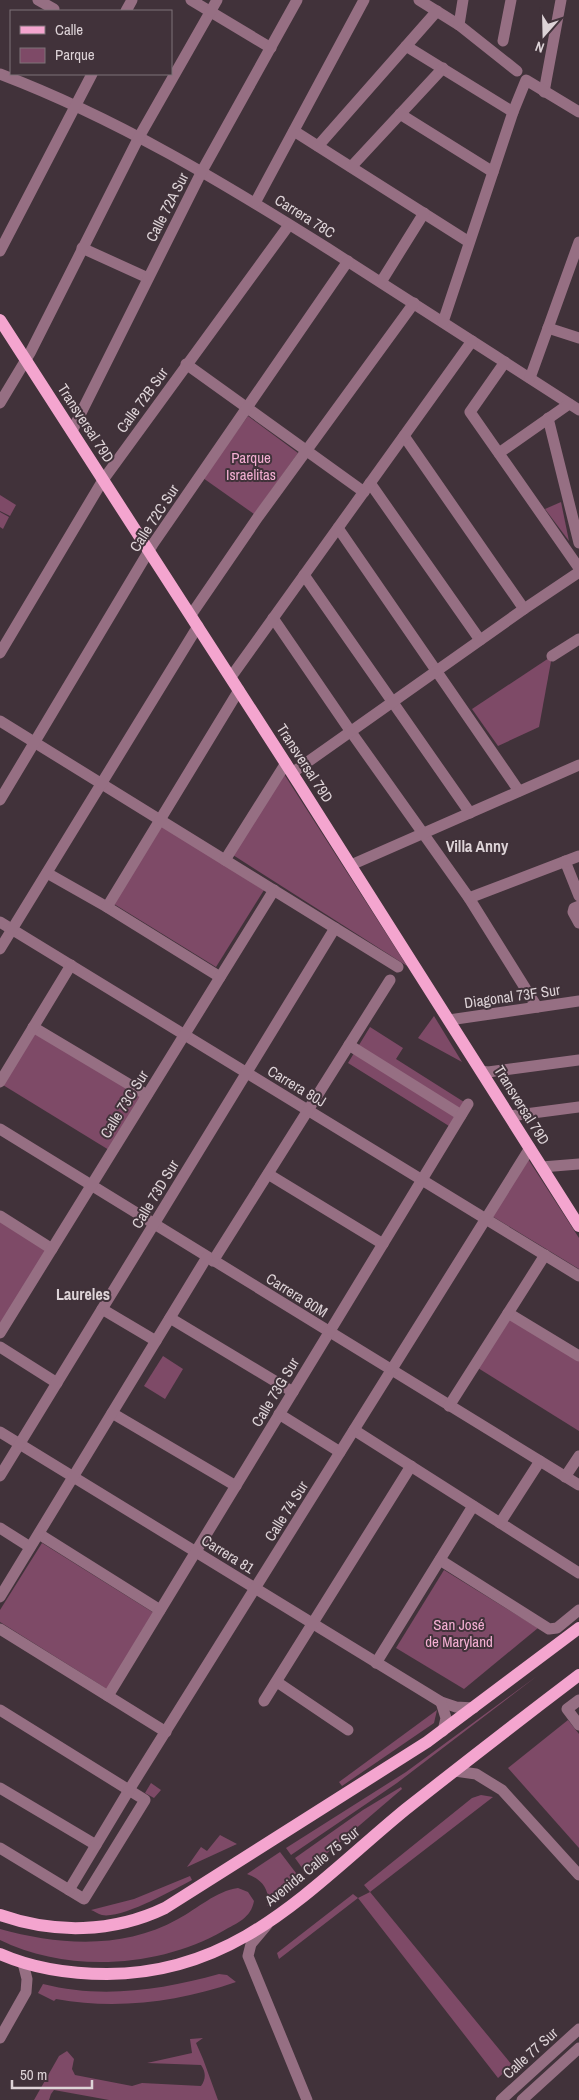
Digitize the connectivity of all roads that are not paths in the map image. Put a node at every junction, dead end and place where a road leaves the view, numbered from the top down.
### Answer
1 (38, 0) edge
2 (191, 0) edge
3 (217, 0) edge
4 (297, 0) edge
5 (364, 0) edge
6 (463, 0) edge
7 (511, 0) edge
8 (561, 0) edge
9 (423, 1) edge
10 (54, 7) edge
11 (437, 11) junction
12 (211, 12) junction
13 (459, 25) junction
14 (503, 41) dead end
15 (406, 46) junction
16 (271, 48) junction
17 (443, 68) junction
18 (517, 71) dead end
19 (91, 75) edge
20 (1, 78) edge
21 (28, 79) edge
22 (544, 92) junction
23 (74, 106) junction
24 (513, 112) junction
25 (579, 112) edge
26 (400, 114) junction
27 (294, 131) junction
28 (140, 138) junction
29 (318, 146) junction
30 (351, 168) junction
31 (202, 171) junction
32 (493, 172) junction
33 (255, 203) junction
34 (424, 213) junction
35 (289, 224) junction
36 (469, 242) junction
37 (579, 242) edge
38 (82, 248) junction
39 (0, 251) edge
40 (348, 261) junction
41 (148, 278) junction
42 (381, 282) junction
43 (414, 303) junction
44 (0, 320) edge
45 (442, 322) junction
46 (548, 328) junction
47 (579, 338) edge
48 (472, 341) junction
49 (26, 361) junction
50 (504, 362) junction
51 (186, 364) junction
52 (530, 378) junction
53 (0, 403) edge
54 (246, 407) junction
55 (574, 407) edge
56 (548, 418) junction
57 (72, 431) junction
58 (404, 436) junction
59 (306, 450) junction
60 (499, 453) junction
61 (104, 480) junction
62 (367, 488) junction
63 (338, 528) junction
64 (579, 543) edge
65 (150, 550) junction
66 (579, 568) edge
67 (579, 572) edge
68 (304, 575) junction
69 (524, 609) junction
70 (191, 615) junction
71 (273, 618) junction
72 (198, 626) junction
73 (579, 639) edge
74 (480, 640) junction
75 (0, 653) edge
76 (552, 656) dead end
77 (436, 671) junction
78 (231, 677) junction
79 (239, 690) junction
80 (392, 702) junction
81 (0, 721) edge
82 (351, 732) junction
83 (35, 743) junction
84 (579, 765) edge
85 (289, 768) junction
86 (102, 784) junction
87 (519, 791) junction
88 (0, 800) edge
89 (470, 813) junction
90 (160, 820) junction
91 (424, 834) junction
92 (579, 856) edge
93 (225, 860) junction
94 (565, 861) junction
95 (351, 866) junction
96 (47, 873) junction
97 (274, 890) junction
98 (579, 896) edge
99 (469, 898) junction
100 (579, 906) edge
101 (107, 907) junction
102 (0, 922) edge
103 (579, 923) edge
104 (335, 928) junction
105 (12, 929) junction
106 (0, 949) edge
107 (71, 965) junction
108 (398, 967) dead end
109 (220, 977) junction
110 (390, 980) dead end
111 (579, 1001) edge
112 (537, 1007) junction
113 (449, 1020) junction
114 (33, 1027) junction
115 (185, 1035) junction
116 (349, 1045) junction
117 (579, 1060) edge
118 (481, 1071) junction
119 (246, 1072) junction
120 (0, 1082) edge
121 (148, 1095) junction
122 (579, 1107) edge
123 (308, 1110) junction
124 (510, 1116) junction
125 (0, 1129) edge
126 (530, 1148) junction
127 (579, 1164) edge
128 (542, 1167) junction
129 (268, 1174) junction
130 (422, 1180) junction
131 (91, 1186) junction
132 (575, 1213) edge
133 (0, 1216) edge
134 (486, 1219) junction
135 (154, 1224) junction
136 (579, 1226) edge
137 (383, 1244) junction
138 (52, 1249) junction
139 (545, 1255) junction
140 (210, 1259) junction
141 (579, 1276) edge
142 (102, 1309) junction
143 (508, 1313) junction
144 (170, 1318) junction
145 (329, 1332) junction
146 (0, 1333) edge
147 (156, 1341) junction
148 (0, 1347) edge
149 (579, 1356) edge
150 (392, 1370) junction
151 (57, 1383) junction
152 (293, 1392) junction
153 (449, 1406) junction
154 (112, 1413) junction
155 (279, 1414) junction
156 (354, 1430) junction
157 (0, 1432) edge
158 (20, 1444) junction
159 (340, 1452) junction
160 (579, 1456) edge
161 (540, 1461) junction
162 (411, 1466) junction
163 (0, 1476) edge
164 (73, 1477) junction
165 (565, 1477) junction
166 (236, 1486) junction
167 (579, 1486) edge
168 (474, 1506) junction
169 (500, 1523) junction
170 (0, 1528) edge
171 (39, 1534) junction
172 (30, 1547) junction
173 (195, 1552) junction
174 (440, 1560) junction
175 (579, 1573) edge
176 (255, 1589) junction
177 (0, 1597) edge
178 (160, 1610) junction
179 (579, 1610) edge
180 (313, 1624) junction
181 (579, 1628) edge
182 (0, 1629) edge
183 (376, 1663) junction
184 (579, 1675) edge
185 (276, 1682) junction
186 (108, 1696) junction
187 (579, 1700) edge
188 (264, 1701) dead end
189 (441, 1702) junction
190 (474, 1708) junction
191 (0, 1710) edge
192 (579, 1725) edge
193 (348, 1730) dead end
194 (443, 1731) junction
195 (166, 1732) junction
196 (455, 1771) junction
197 (0, 1788) edge
198 (129, 1790) junction
199 (96, 1845) junction
200 (0, 1848) edge
201 (578, 1872) edge
202 (69, 1890) junction
203 (0, 1915) edge
204 (271, 1920) junction
205 (0, 1954) edge
206 (23, 1963) junction
207 (579, 2029) edge
208 (1, 2035) edge
209 (579, 2048) edge
210 (307, 2100) edge
211 (501, 2100) edge
212 (522, 2100) edge

1 - 10 street
2 - 12 street
3 - 12 street
4 - 16 street, Calle 72A Sur
5 - 27 street
6 - 13 street
7 - 14 street
8 - 22 street
9 - 11 street
11 - 13 street
11 - 15 street
12 - 16 street
12 - 28 street
13 - 18 street
15 - 17 street
15 - 29 street
16 - 31 street, Calle 72A Sur
17 - 24 street
17 - 26 street
19 - 23 street
20 - 21 street, Carrera 78C
21 - 23 street, Carrera 78C
22 - 24 street
22 - 25 street
23 - 28 street, Carrera 78C
23 - 39 street
24 - 32 street
26 - 30 street
26 - 32 street
27 - 29 street
27 - 33 street
28 - 31 street, Carrera 78C
28 - 38 street
29 - 30 street
30 - 34 street
31 - 33 street, Carrera 78C
31 - 41 street, Calle 72A Sur
32 - 36 street
33 - 35 street, Carrera 78C
34 - 36 street
34 - 42 street
35 - 40 street, Carrera 78C
35 - 51 street, Calle 72B Sur
36 - 45 street
37 - 46 street
38 - 41 street
38 - 49 street
40 - 42 street, Carrera 78C
40 - 54 street, Calle 72C Sur
41 - 57 street, Calle 72A Sur
42 - 43 street, Carrera 78C
43 - 45 street, Carrera 78C
43 - 59 street
44 - 49 main road, Transversal 79D
45 - 48 street, Carrera 78C
46 - 47 street
46 - 52 street
48 - 50 street, Carrera 78C
48 - 58 street
49 - 53 street
49 - 57 main road, Transversal 79D
50 - 52 street, Carrera 78C
50 - 60 street
51 - 54 street
51 - 61 street, Calle 72B Sur
52 - 55 street, Carrera 78C
54 - 59 street
54 - 65 street, Calle 72C Sur
55 - 56 street
56 - 60 street
56 - 64 street
57 - 61 main road, Transversal 79D
58 - 62 street
58 - 69 street
59 - 62 street
59 - 70 street
60 - 66 street
61 - 65 main road, Transversal 79D
61 - 75 street, Calle 72B Sur
62 - 63 street
62 - 74 street
63 - 68 street
63 - 77 street
65 - 70 main road, Transversal 79D
65 - 83 street, Calle 72C Sur
67 - 69 street
68 - 71 street
68 - 80 street
69 - 74 street
70 - 72 main road, Transversal 79D
71 - 78 street
71 - 82 street
72 - 78 main road, Transversal 79D
72 - 86 street
73 - 76 street
74 - 77 street
77 - 80 street
77 - 87 street
78 - 79 main road, Transversal 79D
79 - 85 main road, Transversal 79D
79 - 90 street
80 - 82 street
80 - 89 street
81 - 83 street
82 - 85 street
82 - 91 street
83 - 86 street
83 - 88 street, Calle 72C Sur
84 - 87 street
85 - 93 street
85 - 95 main road, Transversal 79D
86 - 90 street
86 - 96 street
87 - 89 street
89 - 91 street
90 - 93 street
90 - 101 street
91 - 95 street
91 - 99 street
92 - 94 street
93 - 97 street
94 - 98 street
94 - 99 street
95 - 113 main road, Transversal 79D
96 - 101 street
96 - 105 street
97 - 104 street
97 - 109 street, Calle 73C Sur
99 - 112 street
100 - 103 street
101 - 109 street
102 - 105 street, Carrera 80J
104 - 108 street
104 - 119 street, Calle 73D Sur
105 - 106 street
105 - 107 street, Carrera 80J
107 - 114 street
107 - 115 street, Carrera 80J
109 - 115 street, Calle 73C Sur
110 - 116 street
111 - 112 street, Diagonal 73F Sur
112 - 113 street, Diagonal 73F Sur
113 - 118 main road, Transversal 79D
114 - 120 street
114 - 121 street
115 - 119 street, Carrera 80J
115 - 121 street, Calle 73C Sur
116 - 123 street
116 - 130 street, Calle 73G Sur
117 - 118 street
118 - 124 main road, Transversal 79D
119 - 123 street, Carrera 80J
119 - 135 street, Calle 73D Sur
121 - 131 street, Calle 73C Sur
122 - 124 street
123 - 129 street
123 - 130 street, Carrera 80J
124 - 126 main road, Transversal 79D
125 - 131 street, Carrera 80M
126 - 128 main road, Transversal 79D
126 - 134 street, Calle 74 Sur
127 - 128 street
128 - 132 main road, Transversal 79D
129 - 137 street
129 - 140 street
130 - 134 street, Carrera 80J
130 - 137 street, Calle 73G Sur
131 - 135 street, Carrera 80M
131 - 138 street, Calle 73C Sur
132 - 136 main road, Transversal 79D
133 - 138 street
134 - 139 street, Carrera 80J
134 - 150 street, Calle 74 Sur
135 - 140 street, Carrera 80M
135 - 142 street, Calle 73D Sur
137 - 145 street, Calle 73G Sur
138 - 146 street, Calle 73C Sur
139 - 141 street, Carrera 80J
139 - 143 street
140 - 144 street
140 - 145 street, Carrera 80M
142 - 147 street
142 - 151 street, Calle 73D Sur
143 - 149 street
143 - 153 street
144 - 147 street
144 - 152 street
145 - 150 street, Carrera 80M
145 - 152 street, Calle 73G Sur
147 - 154 street
148 - 151 street
150 - 153 street, Carrera 80M
150 - 156 street, Calle 74 Sur
151 - 158 street, Calle 73D Sur
152 - 155 street, Calle 73G Sur
153 - 161 street, Carrera 80M
154 - 164 street
154 - 166 street
155 - 159 street
155 - 166 street, Calle 73G Sur
156 - 159 street, Calle 74 Sur
156 - 162 street
157 - 158 street, Carrera 81
158 - 163 street, Calle 73D Sur
158 - 164 street, Carrera 81
159 - 176 street, Calle 74 Sur
160 - 165 street
161 - 165 street, Carrera 80M
161 - 169 street
162 - 168 street
162 - 180 street
164 - 171 street
164 - 173 street, Carrera 81
165 - 167 street, Carrera 80M
166 - 173 street, Calle 73G Sur
168 - 169 street
168 - 174 street
169 - 175 street
170 - 172 street
171 - 172 street
171 - 178 street
172 - 177 street
173 - 176 street, Carrera 81
173 - 178 street, Calle 73G Sur
174 - 179 street
174 - 183 street
176 - 180 street, Carrera 81
176 - 195 street, Calle 74 Sur
178 - 186 street, Calle 73G Sur
180 - 183 street, Carrera 81
180 - 185 street
181 - 190 main road
182 - 186 street
183 - 189 street, Carrera 81
184 - 196 main road, Avenida Calle 75 Sur
185 - 188 street
185 - 193 street
186 - 195 street
187 - 192 street
189 - 190 street, Carrera 81
189 - 194 street
190 - 194 main road
191 - 198 street
194 - 203 main road
195 - 198 street, Calle 74 Sur
196 - 201 street
196 - 204 main road, Avenida Calle 75 Sur
197 - 199 street
198 - 199 street, Calle 74 Sur
198 - 202 street
199 - 202 street, Calle 74 Sur
200 - 202 street
204 - 206 main road, Avenida Calle 75 Sur
204 - 210 street
205 - 206 main road, Avenida Calle 75 Sur
206 - 208 street
207 - 211 street, Calle 77 Sur
209 - 212 street, Calle 77 Sur

